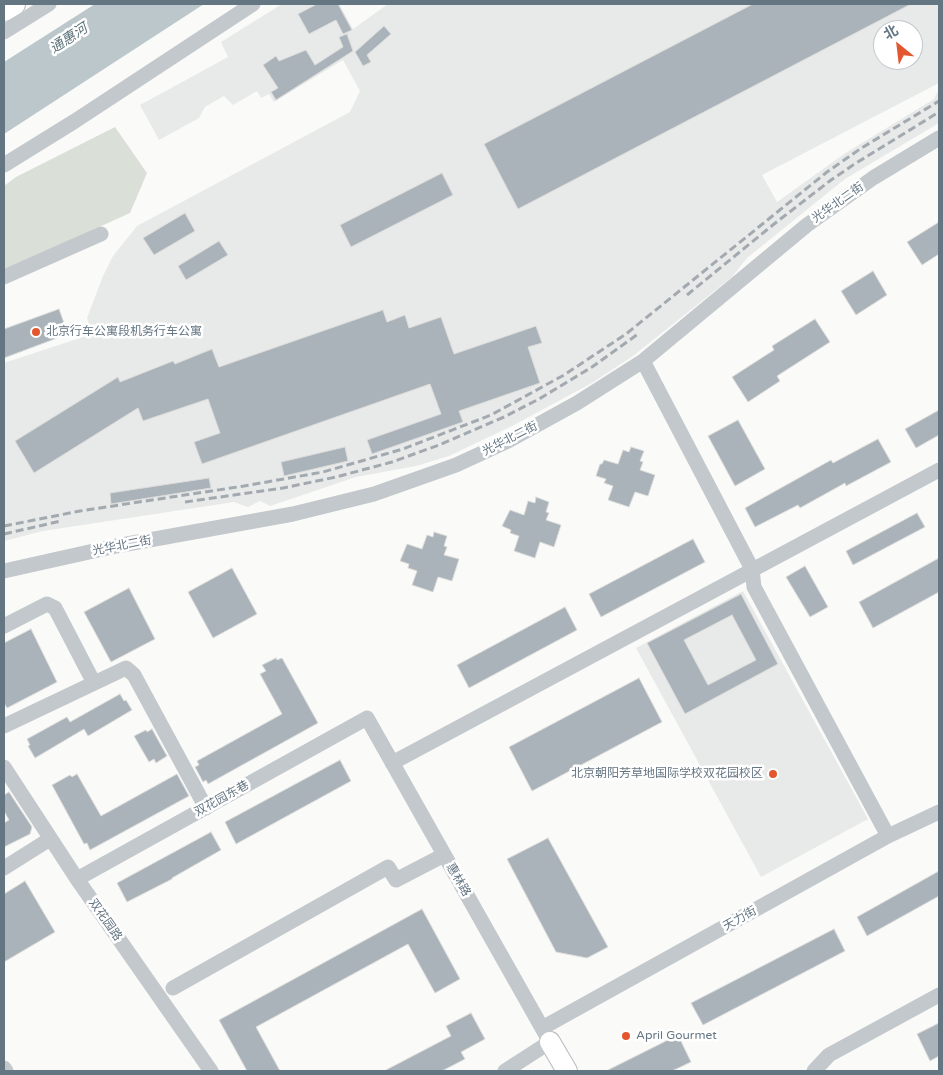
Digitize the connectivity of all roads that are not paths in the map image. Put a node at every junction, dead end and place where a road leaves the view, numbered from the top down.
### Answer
1 (14, 4) edge
2 (49, 4) edge
3 (253, 4) edge
4 (4, 10) edge
5 (4, 32) edge
6 (939, 138) edge
7 (4, 165) edge
8 (101, 234) dead end
9 (4, 277) edge
10 (642, 362) junction
11 (939, 470) edge
12 (752, 570) junction
13 (4, 571) edge
14 (4, 626) edge
15 (94, 683) junction
16 (368, 718) joint
17 (4, 726) edge
18 (392, 763) junction
19 (4, 767) edge
20 (206, 808) junction
21 (939, 812) edge
22 (888, 836) junction
23 (50, 839) junction
24 (444, 855) junction
25 (4, 868) edge
26 (77, 879) junction
27 (173, 988) dead end
28 (939, 995) edge
29 (546, 1035) junction
30 (4, 1068) edge
31 (6, 1071) edge
32 (211, 1071) edge
33 (505, 1071) edge
34 (567, 1071) edge
35 (814, 1071) edge

1 - 4 highway
2 - 5 street
3 - 7 street
6 - 10 street, 光华北二街
8 - 9 street
10 - 12 street
10 - 13 street, 光华北二街
11 - 12 street
12 - 18 street
12 - 22 street
14 - 15 street
15 - 17 street
15 - 20 street
16 - 18 street, 惠林路
16 - 20 street, 双花园东巷
18 - 24 street, 惠林路
19 - 23 street, 双花园路
20 - 26 street, 双花园东巷
21 - 22 street, 天力街
22 - 29 street, 天力街
23 - 25 street
23 - 26 street, 双花园路
24 - 27 street
24 - 29 street, 惠林路
26 - 32 street, 双花园路
28 - 35 street
29 - 33 street, 天力街
29 - 34 main road
30 - 31 street

